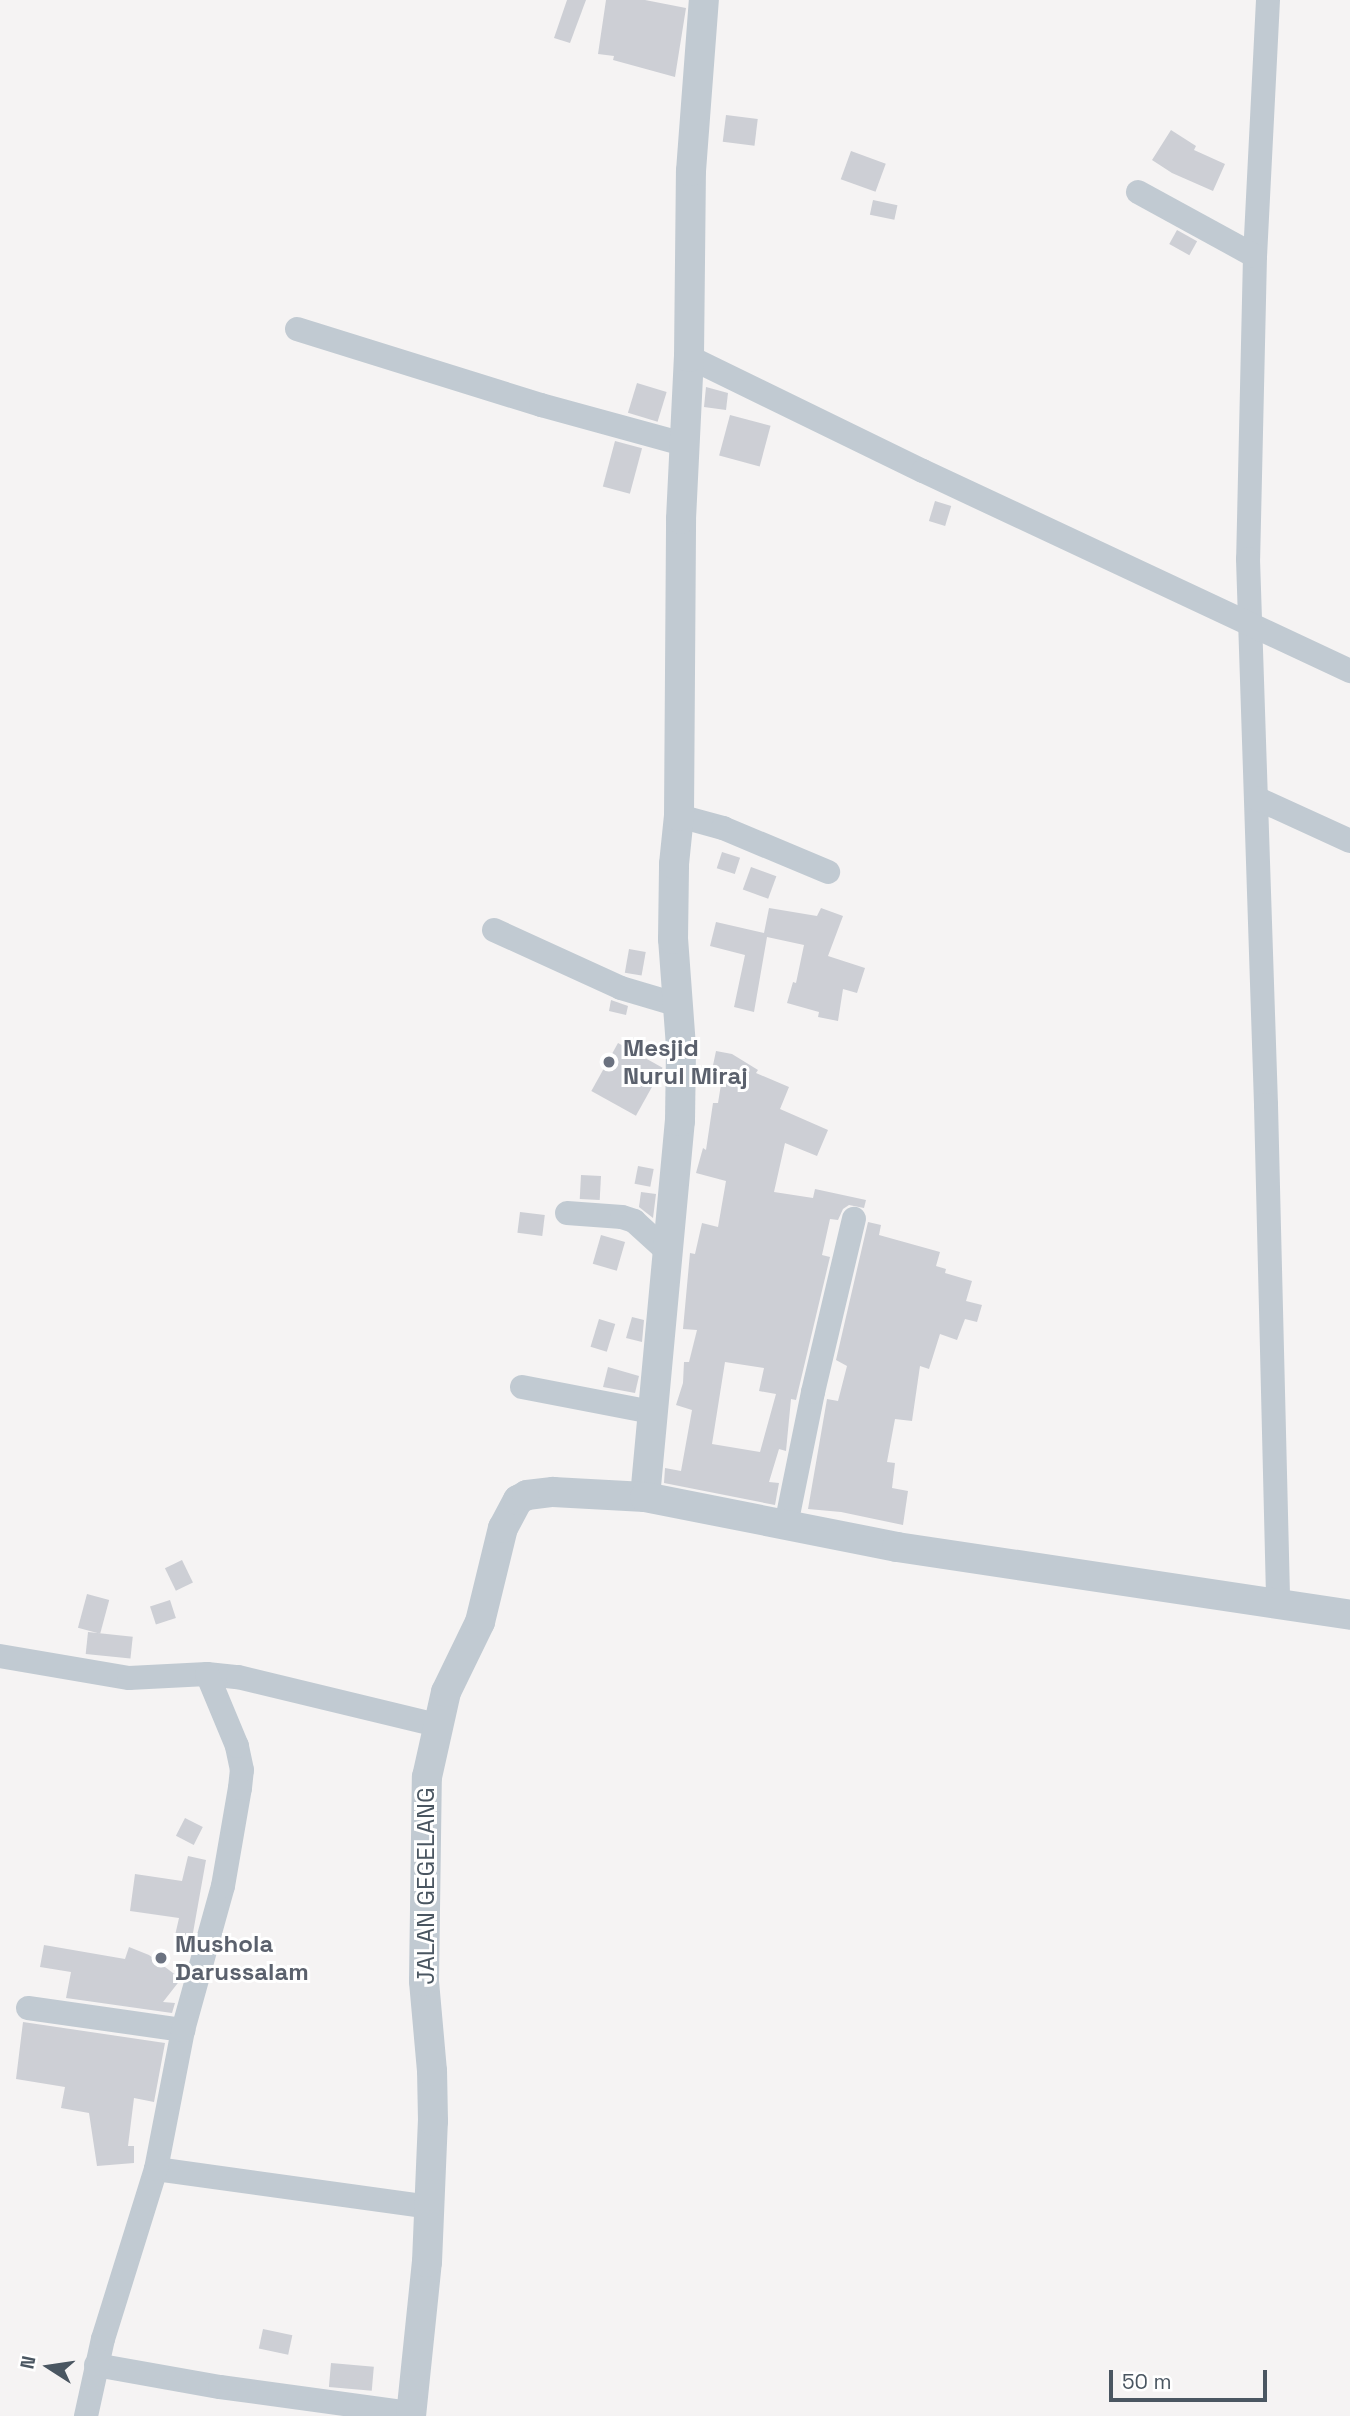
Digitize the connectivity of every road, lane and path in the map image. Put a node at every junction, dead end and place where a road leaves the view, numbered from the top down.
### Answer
1 (704, 0) edge
2 (1268, 0) edge
3 (1138, 192) dead end
4 (1255, 256) junction
5 (298, 328) dead end
6 (689, 357) junction
7 (684, 444) junction
8 (1249, 623) junction
9 (1350, 671) edge
10 (1256, 798) junction
11 (679, 816) junction
12 (1350, 841) edge
13 (828, 872) dead end
14 (494, 930) dead end
15 (678, 1005) junction
16 (567, 1213) dead end
17 (854, 1220) dead end
18 (667, 1251) junction
19 (522, 1387) dead end
20 (652, 1412) junction
21 (645, 1497) junction
22 (786, 1525) junction
23 (1278, 1604) junction
24 (1350, 1615) edge
25 (0, 1656) edge
26 (207, 1674) junction
27 (437, 1725) junction
28 (28, 2008) dead end
29 (183, 2030) junction
30 (156, 2169) junction
31 (429, 2207) junction
32 (96, 2365) junction
33 (411, 2414) edge
34 (86, 2416) edge

1 - 6 street
2 - 4 street
3 - 4 street
4 - 8 street
5 - 7 street
6 - 7 street
6 - 8 street
7 - 11 street
8 - 9 street
8 - 10 street
10 - 12 street
10 - 23 street
11 - 13 street
11 - 15 street
14 - 15 street
15 - 18 street
16 - 18 street
17 - 22 street
18 - 20 street
19 - 20 street
20 - 21 street
21 - 22 street, JALAN GEGELANG
21 - 27 street, JALAN GEGELANG
22 - 23 street, JALAN GEGELANG
23 - 24 street, JALAN GEGELANG
25 - 26 street
26 - 27 street
26 - 29 street
27 - 31 street, JALAN GEGELANG
28 - 29 street
29 - 30 street
30 - 31 street
30 - 32 street
31 - 33 street, JALAN GEGELANG
32 - 33 street
32 - 34 street

